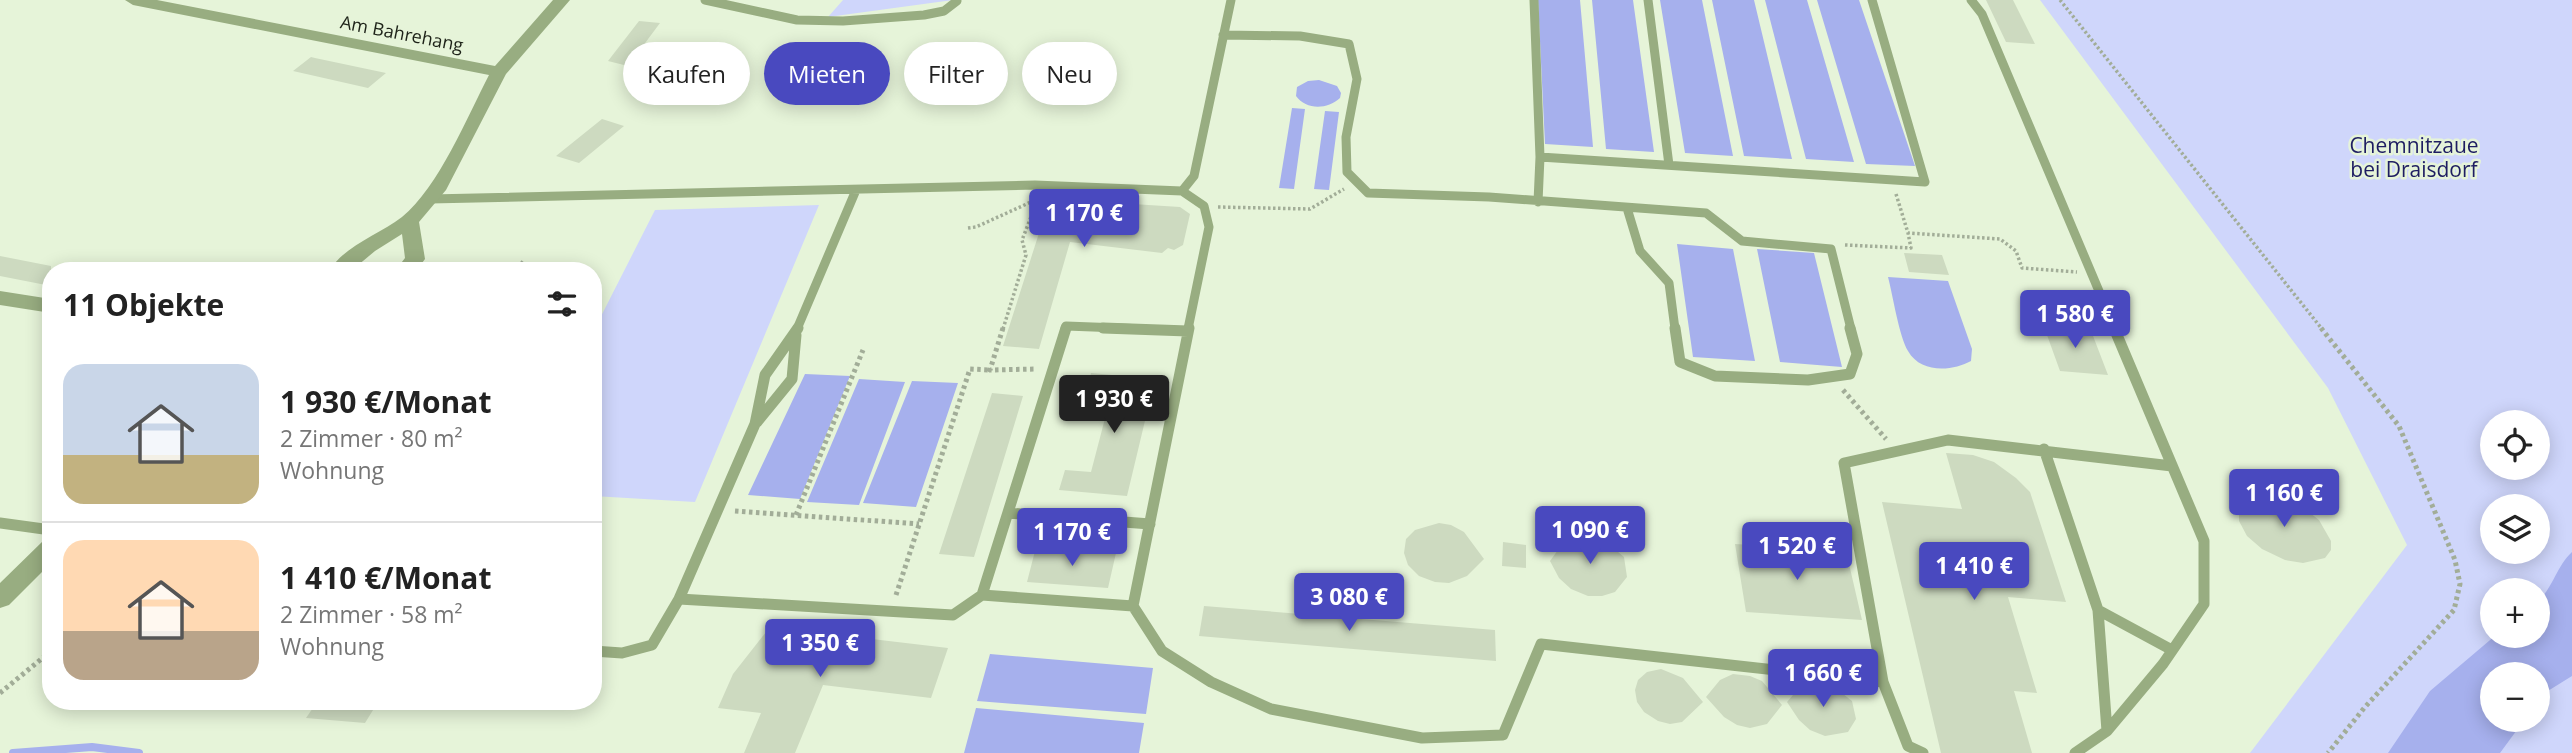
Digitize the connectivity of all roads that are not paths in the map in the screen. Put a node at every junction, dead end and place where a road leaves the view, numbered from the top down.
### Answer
1 (133, 0) edge
2 (562, 0) edge
3 (705, 0) edge
4 (1231, 0) edge
5 (1534, 0) edge
6 (1648, 0) edge
7 (1872, 0) edge
8 (1971, 0) edge
9 (957, 1) edge
10 (1223, 35) junction
11 (499, 72) junction
12 (1540, 157) junction
13 (1669, 165) junction
14 (856, 190) junction
15 (1182, 191) junction
16 (430, 199) junction
17 (1538, 202) junction
18 (1627, 208) junction
19 (409, 221) junction
20 (349, 262) edge
21 (412, 262) edge
22 (0, 298) edge
23 (42, 305) edge
24 (1188, 331) junction
25 (796, 332) junction
26 (755, 424) junction
27 (2044, 449) junction
28 (2172, 466) junction
29 (1008, 513) junction
30 (0, 523) edge
31 (1150, 524) junction
32 (42, 529) edge
33 (42, 557) edge
34 (982, 595) junction
35 (0, 598) edge
36 (679, 599) junction
37 (1133, 606) junction
38 (2098, 610) junction
39 (2172, 650) junction
40 (602, 651) edge
41 (1883, 682) junction
42 (2107, 731) junction
43 (1923, 753) edge
44 (2076, 753) edge

1 - 11 street, Am Bahrehang
2 - 11 street
3 - 9 lane
4 - 10 lane
5 - 12 lane
6 - 13 lane
7 - 13 lane
8 - 28 lane
10 - 15 lane
10 - 17 lane
11 - 16 street
12 - 13 lane
12 - 17 lane
14 - 15 lane
14 - 16 lane
14 - 25 lane
15 - 24 lane
16 - 19 street
17 - 18 lane
18 - 18 lane
19 - 20 street
19 - 21 street
22 - 23 street
24 - 29 lane
24 - 31 lane
25 - 26 lane
25 - 26 lane
26 - 36 lane
27 - 28 lane
27 - 38 lane
27 - 41 lane
28 - 39 lane
29 - 31 lane
29 - 34 lane
30 - 32 lane
31 - 37 lane
33 - 35 street
34 - 36 lane
34 - 37 lane
36 - 40 lane
37 - 41 lane
38 - 39 lane
38 - 42 lane
39 - 42 lane
41 - 43 lane
42 - 44 lane

